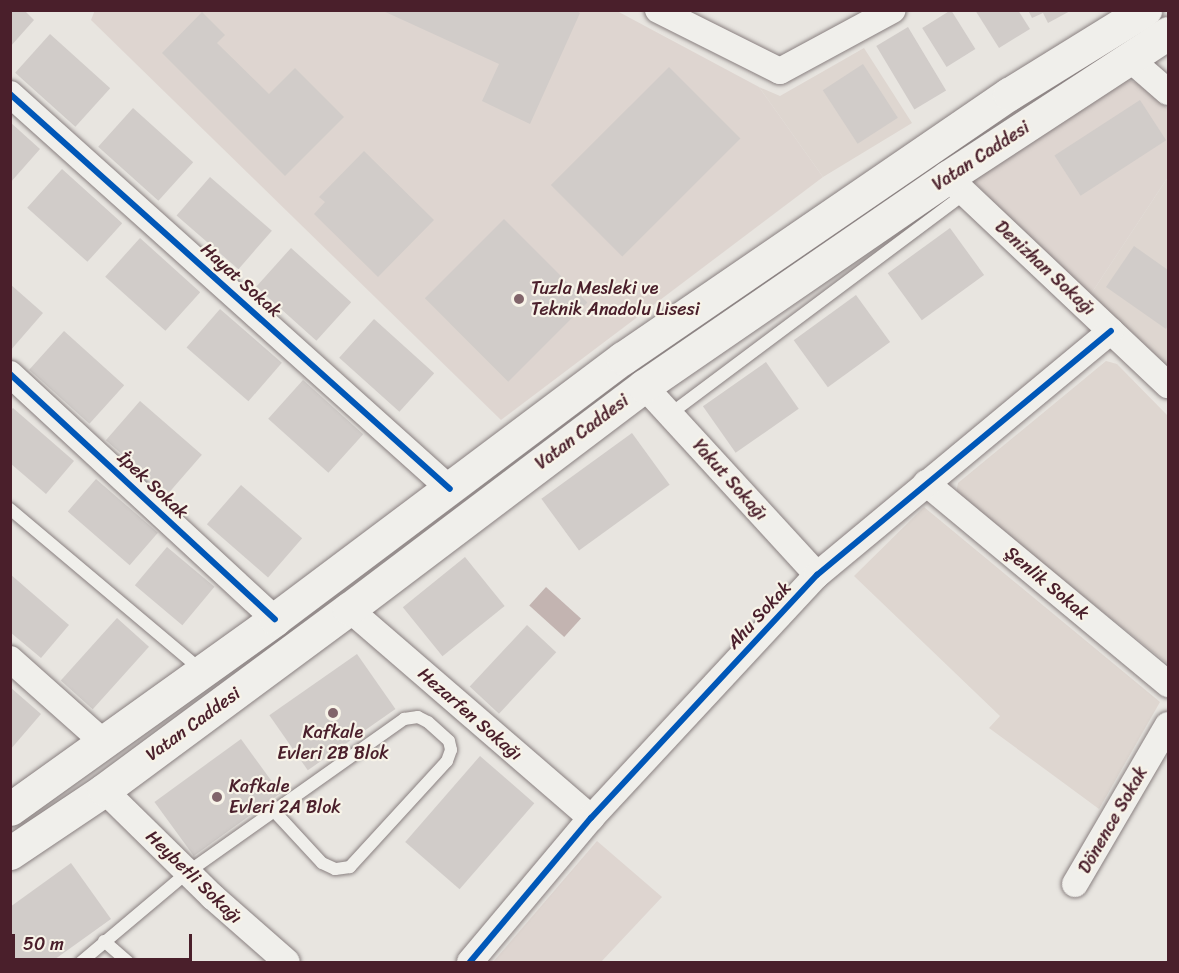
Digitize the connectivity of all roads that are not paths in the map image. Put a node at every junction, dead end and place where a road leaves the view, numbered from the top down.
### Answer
1 (658, 10) edge
2 (893, 10) edge
3 (1145, 10) edge
4 (1168, 33) edge
5 (1130, 59) junction
6 (1168, 92) edge
7 (10, 94) edge
8 (957, 185) junction
9 (1111, 331) junction
10 (10, 374) edge
11 (1168, 385) edge
12 (644, 386) junction
13 (670, 414) junction
14 (926, 483) junction
15 (450, 489) junction
16 (10, 509) edge
17 (817, 575) junction
18 (349, 609) junction
19 (274, 619) junction
20 (10, 659) edge
21 (202, 670) junction
22 (1168, 684) edge
23 (1168, 724) edge
24 (103, 742) junction
25 (104, 790) junction
26 (10, 809) edge
27 (274, 811) junction
28 (591, 818) junction
29 (10, 853) edge
30 (188, 872) junction
31 (1076, 884) dead end
32 (104, 941) junction
33 (81, 963) edge
34 (128, 963) edge
35 (287, 963) edge
36 (470, 963) edge

1 - 2 street
3 - 15 main road, Vatan Caddesi
4 - 5 main road, Vatan Caddesi
5 - 6 street
5 - 8 main road, Vatan Caddesi
7 - 15 street, Hayat Sokak
8 - 9 street, Denizhan Sokağı
8 - 12 main road, Vatan Caddesi
8 - 13 lane
9 - 11 street, Denizhan Sokağı
9 - 14 street, Ahu Sokak
10 - 19 street, İpek Sokak
12 - 13 street, Yakut Sokağı
12 - 18 main road, Vatan Caddesi
13 - 17 street, Yakut Sokağı
14 - 17 street, Ahu Sokak
14 - 22 street, Şenlik Sokak
15 - 19 main road, Vatan Caddesi
16 - 21 lane
17 - 28 street, Ahu Sokak
18 - 25 main road, Vatan Caddesi
18 - 28 street, Hezarfen Sokağı
19 - 21 main road, Vatan Caddesi
20 - 24 street
21 - 24 main road, Vatan Caddesi
23 - 31 street, Dönence Sokak
24 - 26 main road, Vatan Caddesi
25 - 29 main road, Vatan Caddesi
25 - 30 street, Heybetli Sokağı
27 - 27 lane
27 - 30 lane
28 - 36 street, Ahu Sokak
30 - 32 lane
30 - 35 street, Heybetli Sokağı
32 - 33 lane
32 - 34 lane

